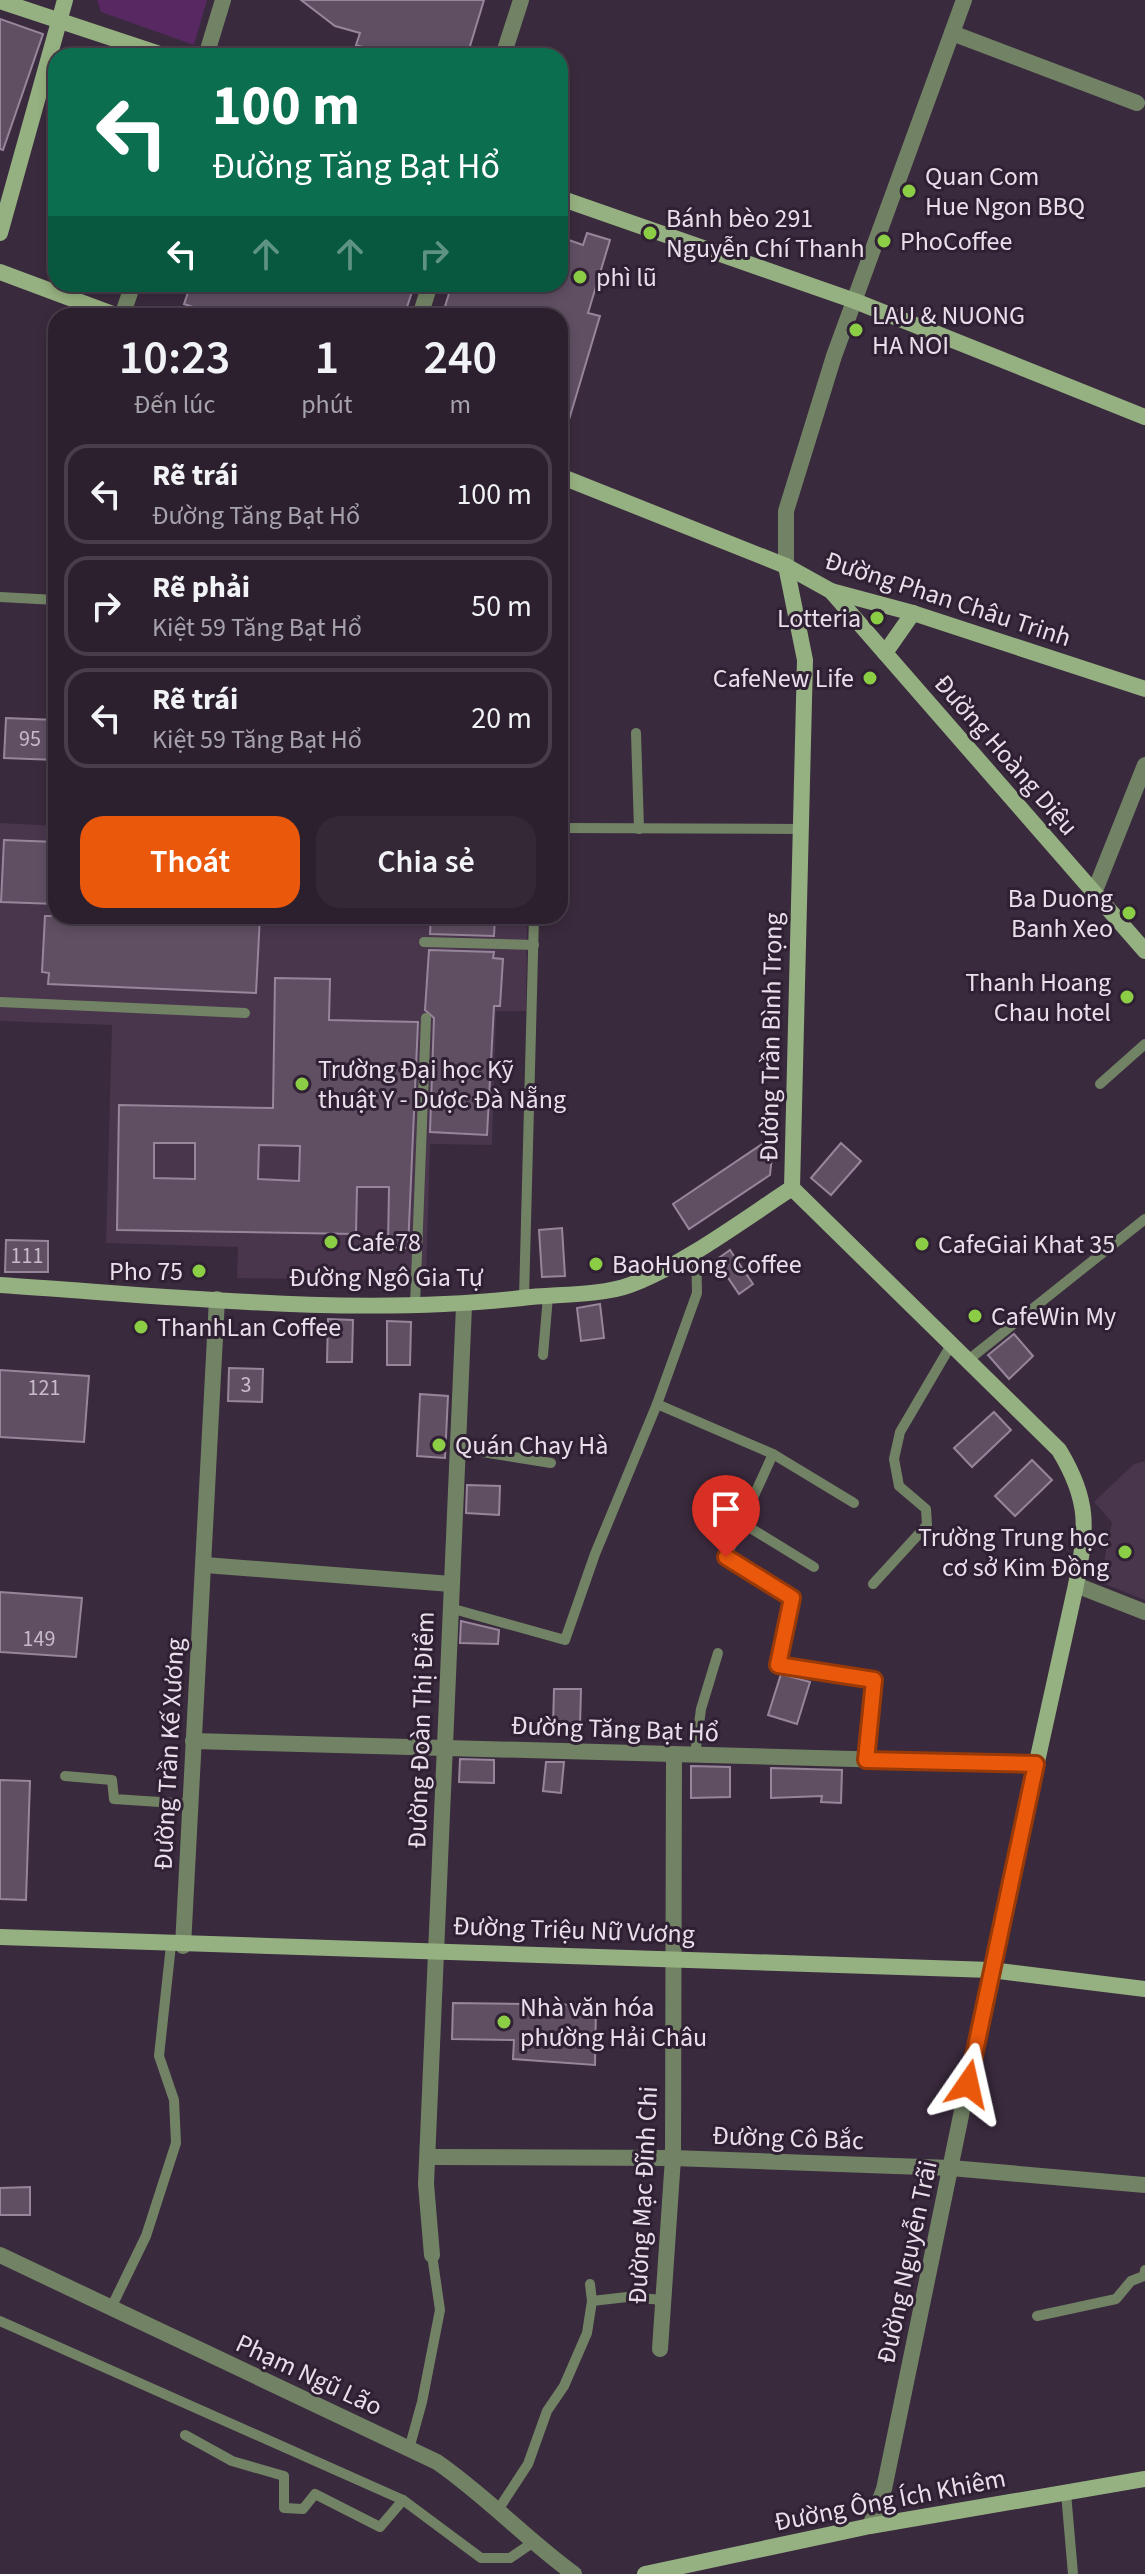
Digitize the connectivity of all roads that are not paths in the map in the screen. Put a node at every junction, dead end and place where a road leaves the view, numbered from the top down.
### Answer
1 (65, 0) edge
2 (223, 0) edge
3 (521, 0) edge
4 (964, 0) edge
5 (0, 1) edge
6 (59, 20) junction
7 (952, 33) junction
8 (51, 48) edge
9 (142, 48) edge
10 (208, 48) edge
11 (506, 48) edge
12 (48, 60) edge
13 (1137, 103) dead end
14 (568, 201) edge
15 (0, 233) edge
16 (0, 272) edge
17 (48, 290) edge
18 (55, 292) edge
19 (855, 301) junction
20 (98, 308) edge
21 (1145, 417) edge
22 (568, 479) edge
23 (786, 566) junction
24 (831, 591) junction
25 (0, 597) edge
26 (48, 600) edge
27 (913, 613) junction
28 (885, 653) junction
29 (1145, 689) edge
30 (636, 733) dead end
31 (1145, 765) edge
32 (568, 828) edge
33 (639, 829) junction
34 (799, 829) junction
35 (1094, 893) junction
36 (534, 924) edge
37 (424, 942) dead end
38 (534, 945) junction
39 (1145, 951) edge
40 (0, 1002) edge
41 (245, 1013) dead end
42 (426, 1018) dead end
43 (1145, 1044) edge
44 (1100, 1084) dead end
45 (792, 1188) junction
46 (1145, 1219) edge
47 (696, 1250) junction
48 (0, 1285) edge
49 (548, 1296) junction
50 (524, 1298) junction
51 (217, 1299) junction
52 (415, 1305) junction
53 (464, 1306) junction
54 (951, 1345) junction
55 (543, 1355) dead end
56 (967, 1361) junction
57 (657, 1404) junction
58 (457, 1448) junction
59 (773, 1454) junction
60 (551, 1463) dead end
61 (854, 1503) dead end
62 (742, 1523) junction
63 (1085, 1537) joint
64 (205, 1565) junction
65 (814, 1567) dead end
66 (451, 1584) junction
67 (873, 1584) dead end
68 (1076, 1585) junction
69 (450, 1608) junction
70 (1145, 1612) edge
71 (718, 1653) dead end
72 (193, 1741) junction
73 (443, 1748) junction
74 (674, 1755) junction
75 (695, 1755) junction
76 (866, 1760) junction
77 (1036, 1764) junction
78 (65, 1776) dead end
79 (190, 1804) junction
80 (0, 1937) edge
81 (177, 1946) junction
82 (437, 1949) junction
83 (672, 1958) junction
84 (991, 1970) junction
85 (1145, 1989) edge
86 (429, 2157) junction
87 (673, 2158) junction
88 (951, 2168) junction
89 (1145, 2185) edge
90 (0, 2255) edge
91 (432, 2255) joint
92 (1145, 2270) edge
93 (590, 2284) dead end
94 (663, 2300) junction
95 (592, 2301) junction
96 (111, 2308) junction
97 (1037, 2316) dead end
98 (0, 2321) edge
99 (660, 2349) dead end
100 (185, 2435) dead end
101 (409, 2449) junction
102 (1145, 2479) edge
103 (1066, 2493) junction
104 (403, 2500) junction
105 (498, 2510) junction
106 (870, 2526) junction
107 (532, 2543) junction
108 (574, 2574) edge
109 (645, 2574) edge
110 (1073, 2574) edge

1 - 6 street
2 - 10 street
3 - 11 street
4 - 7 street
5 - 6 street
6 - 8 street
6 - 9 street
7 - 13 street
7 - 19 street
12 - 15 street
14 - 19 street
16 - 17 street
18 - 20 street
19 - 21 street
19 - 23 street
22 - 23 street, Đường Phan Châu Trinh
23 - 24 street, Đường Phan Châu Trinh
23 - 34 street, Đường Trần Bình Trọng
24 - 27 street, Đường Phan Châu Trinh
24 - 28 street, Đường Hoàng Diệu
25 - 26 lane
27 - 28 street
27 - 29 street, Đường Phan Châu Trinh
28 - 35 street, Đường Hoàng Diệu
30 - 33 lane
31 - 35 street
32 - 33 lane
33 - 34 lane
34 - 45 street, Đường Trần Bình Trọng
35 - 39 street, Đường Hoàng Diệu
36 - 38 lane
37 - 38 lane
38 - 50 lane
40 - 41 lane
42 - 52 lane
43 - 44 lane
45 - 47 street, Đường Ngô Gia Tự
45 - 54 street, Đường Trần Bình Trọng
46 - 56 lane
47 - 49 street, Đường Ngô Gia Tự
47 - 57 lane
48 - 51 street, Đường Ngô Gia Tự
49 - 50 street, Đường Ngô Gia Tự
49 - 55 lane
50 - 53 street, Đường Ngô Gia Tự
51 - 52 street, Đường Ngô Gia Tự
51 - 64 street, Đường Trần Kế Xương
52 - 53 street, Đường Ngô Gia Tự
53 - 58 street, Đường Đoàn Thị Điểm
54 - 56 street, Đường Trần Bình Trọng
54 - 67 lane
56 - 63 street, Đường Trần Bình Trọng
57 - 59 lane
57 - 69 lane
58 - 60 lane
58 - 66 street, Đường Đoàn Thị Điểm
59 - 61 lane
59 - 62 lane
62 - 65 lane
62 - 76 lane
63 - 68 street, Đường Nguyễn Trãi
64 - 66 street
64 - 72 street, Đường Trần Kế Xương
66 - 69 street, Đường Đoàn Thị Điểm
68 - 70 street
68 - 77 street, Đường Nguyễn Trãi
69 - 73 street, Đường Đoàn Thị Điểm
71 - 75 lane
72 - 73 street, Đường Tăng Bạt Hổ
72 - 79 street, Đường Trần Kế Xương
73 - 74 street, Đường Tăng Bạt Hổ
73 - 82 street, Đường Đoàn Thị Điểm
74 - 75 street, Đường Tăng Bạt Hổ
74 - 83 street, Đường Mạc Đĩnh Chi
75 - 76 street, Đường Tăng Bạt Hổ
76 - 77 street, Đường Tăng Bạt Hổ
77 - 84 street, Đường Nguyễn Trãi
78 - 79 lane
79 - 81 street, Đường Trần Kế Xương
80 - 81 street, Đường Triệu Nữ Vương
81 - 82 street, Đường Triệu Nữ Vương
81 - 96 lane
82 - 83 street, Đường Triệu Nữ Vương
82 - 86 street, Đường Đoàn Thị Điểm
83 - 84 street, Đường Triệu Nữ Vương
83 - 87 street, Đường Mạc Đĩnh Chi
84 - 85 street, Đường Triệu Nữ Vương
84 - 88 street, Đường Nguyễn Trãi
86 - 87 street, Đường Cô Bắc
86 - 91 street, Đường Đoàn Thị Điểm
87 - 88 street, Đường Cô Bắc
87 - 94 street, Đường Mạc Đĩnh Chi
88 - 89 street, Đường Cô Bắc
88 - 106 street, Đường Nguyễn Trãi
90 - 96 street, Phạm Ngũ Lão
91 - 101 lane
92 - 97 lane
93 - 95 lane
94 - 95 lane
94 - 99 street, Đường Mạc Đĩnh Chi
95 - 105 lane
96 - 101 street, Phạm Ngũ Lão
98 - 104 lane
100 - 104 lane
101 - 105 street, Phạm Ngũ Lão
102 - 103 street, Đường Ông Ích Khiêm
103 - 106 street, Đường Ông Ích Khiêm
103 - 110 lane
104 - 107 lane
105 - 107 street, Phạm Ngũ Lão
106 - 109 street, Đường Ông Ích Khiêm
107 - 108 street, Phạm Ngũ Lão

